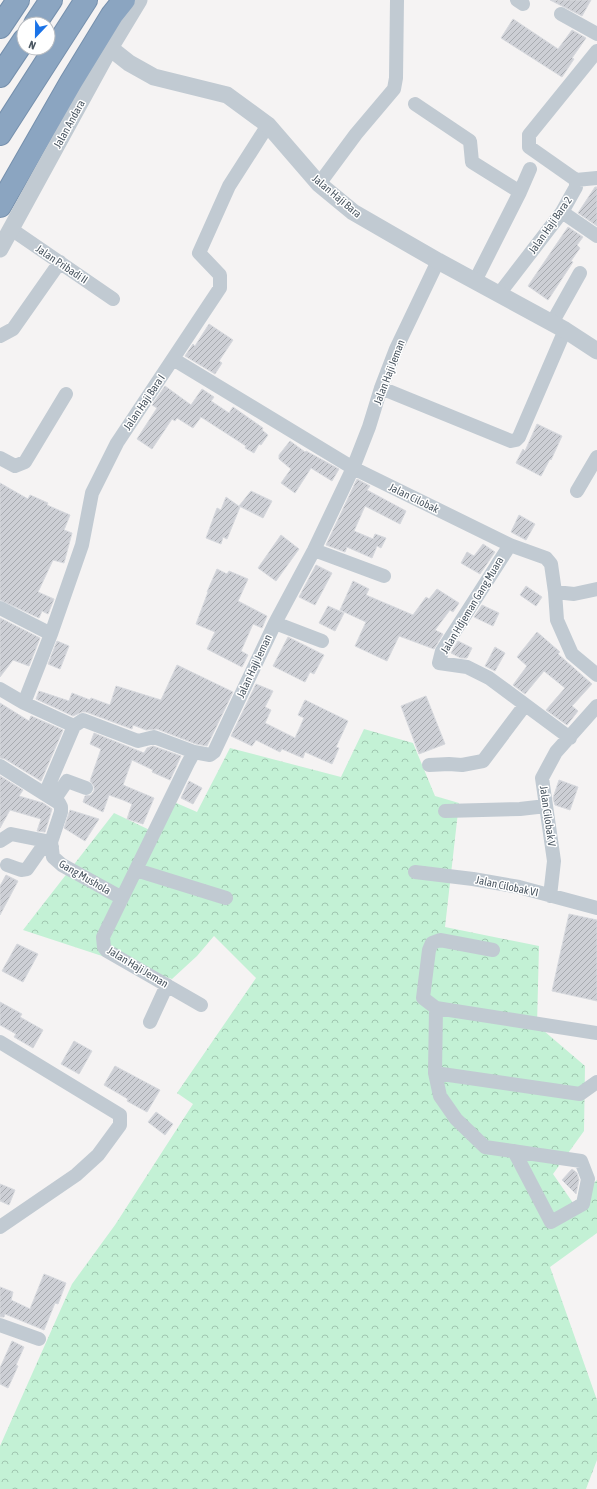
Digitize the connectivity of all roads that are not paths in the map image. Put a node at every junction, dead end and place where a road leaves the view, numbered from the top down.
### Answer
1 (18, 0) edge
2 (51, 0) edge
3 (86, 0) edge
4 (124, 0) edge
5 (138, 0) edge
6 (397, 0) edge
7 (561, 14) dead end
8 (40, 16) edge
9 (0, 27) edge
10 (597, 34) edge
11 (110, 48) junction
12 (597, 51) edge
13 (16, 52) edge
14 (0, 76) edge
15 (415, 104) dead end
16 (268, 125) junction
17 (0, 134) edge
18 (530, 169) dead end
19 (597, 178) edge
20 (576, 180) junction
21 (318, 184) junction
22 (520, 192) junction
23 (0, 206) edge
24 (562, 212) junction
25 (11, 229) junction
26 (597, 236) edge
27 (0, 249) edge
28 (438, 261) junction
29 (60, 262) junction
30 (580, 273) dead end
31 (475, 281) junction
32 (499, 294) junction
33 (113, 299) dead end
34 (558, 326) junction
35 (0, 336) edge
36 (597, 351) edge
37 (173, 359) junction
38 (381, 388) junction
39 (66, 394) dead end
40 (597, 457) edge
41 (0, 458) edge
42 (353, 468) junction
43 (577, 491) dead end
44 (510, 544) junction
45 (314, 550) junction
46 (384, 576) dead end
47 (597, 589) edge
48 (556, 592) junction
49 (0, 608) edge
50 (275, 623) junction
51 (51, 634) junction
52 (322, 641) dead end
53 (597, 675) edge
54 (0, 689) edge
55 (24, 704) junction
56 (526, 705) junction
57 (597, 706) edge
58 (74, 726) junction
59 (570, 738) junction
60 (194, 752) junction
61 (429, 765) dead end
62 (0, 766) edge
63 (86, 788) dead end
64 (49, 797) junction
65 (546, 806) junction
66 (452, 810) dead end
67 (0, 841) edge
68 (52, 845) junction
69 (6, 865) dead end
70 (136, 870) junction
71 (415, 872) dead end
72 (550, 896) junction
73 (122, 898) junction
74 (226, 898) dead end
75 (597, 908) edge
76 (493, 950) dead end
77 (167, 986) junction
78 (201, 1005) dead end
79 (436, 1008) junction
80 (150, 1022) dead end
81 (597, 1033) edge
82 (0, 1042) edge
83 (435, 1073) junction
84 (597, 1082) edge
85 (514, 1151) junction
86 (0, 1226) edge
87 (0, 1325) edge
88 (39, 1339) dead end

1 - 9 highway
2 - 8 highway
3 - 17 highway
4 - 23 highway
5 - 11 street, Jalan Andara
6 - 21 street
7 - 10 street
11 - 16 street, Jalan Haji Bara
11 - 25 street, Jalan Andara
12 - 20 street
13 - 14 highway
15 - 22 street
16 - 21 street, Jalan Haji Bara
16 - 37 street, Jalan Haji Bara I
18 - 22 street
19 - 20 street
20 - 24 street, Jalan Haji Bara 2
21 - 28 street, Jalan Haji Bara
22 - 31 street
24 - 26 street
24 - 32 street, Jalan Haji Bara 2
25 - 27 street, Jalan Andara
25 - 29 street, Jalan Pribadi II
28 - 31 street, Jalan Haji Bara
28 - 38 street, Jalan Haji Jeman
29 - 33 street, Jalan Pribadi II
29 - 35 street
30 - 34 street
31 - 32 street, Jalan Haji Bara
32 - 34 street, Jalan Haji Bara
34 - 36 street, Jalan Haji Bara
34 - 38 street
37 - 42 street, Jalan Cilobak
37 - 51 street, Jalan Haji Bara I
38 - 42 street, Jalan Haji Jeman
39 - 41 street
40 - 43 street
42 - 44 street, Jalan Cilobak
42 - 45 street, Jalan Haji Jeman
44 - 48 street, Jalan Cilobak
44 - 56 street, Jalan Hdjeman Gang Muara
45 - 46 street
45 - 50 street, Jalan Haji Jeman
47 - 48 street
48 - 53 street, Jalan Cilobak
49 - 51 street
50 - 52 street
50 - 60 street, Jalan Haji Jeman
51 - 55 street, Jalan Haji Bara I
54 - 55 street
55 - 58 street
56 - 59 street
56 - 61 street
57 - 59 street, Jalan Cilobak V
58 - 60 street
58 - 64 street
59 - 65 street, Jalan Cilobak V
60 - 70 street, Jalan Haji Jeman
62 - 64 street
63 - 64 street
64 - 68 street
65 - 66 street
65 - 72 street, Jalan Cilobak V
67 - 68 street
68 - 69 street
68 - 73 street, Gang Mushola
70 - 73 street, Jalan Haji Jeman
70 - 74 street
71 - 72 street, Jalan Cilobak VI
72 - 75 street, Jalan Cilobak VI
73 - 77 street, Jalan Haji Jeman
76 - 79 street
77 - 78 street, Jalan Haji Jeman
77 - 80 street
79 - 81 street
79 - 83 street
82 - 86 street
83 - 84 street
83 - 85 street
85 - 85 street
87 - 88 street

